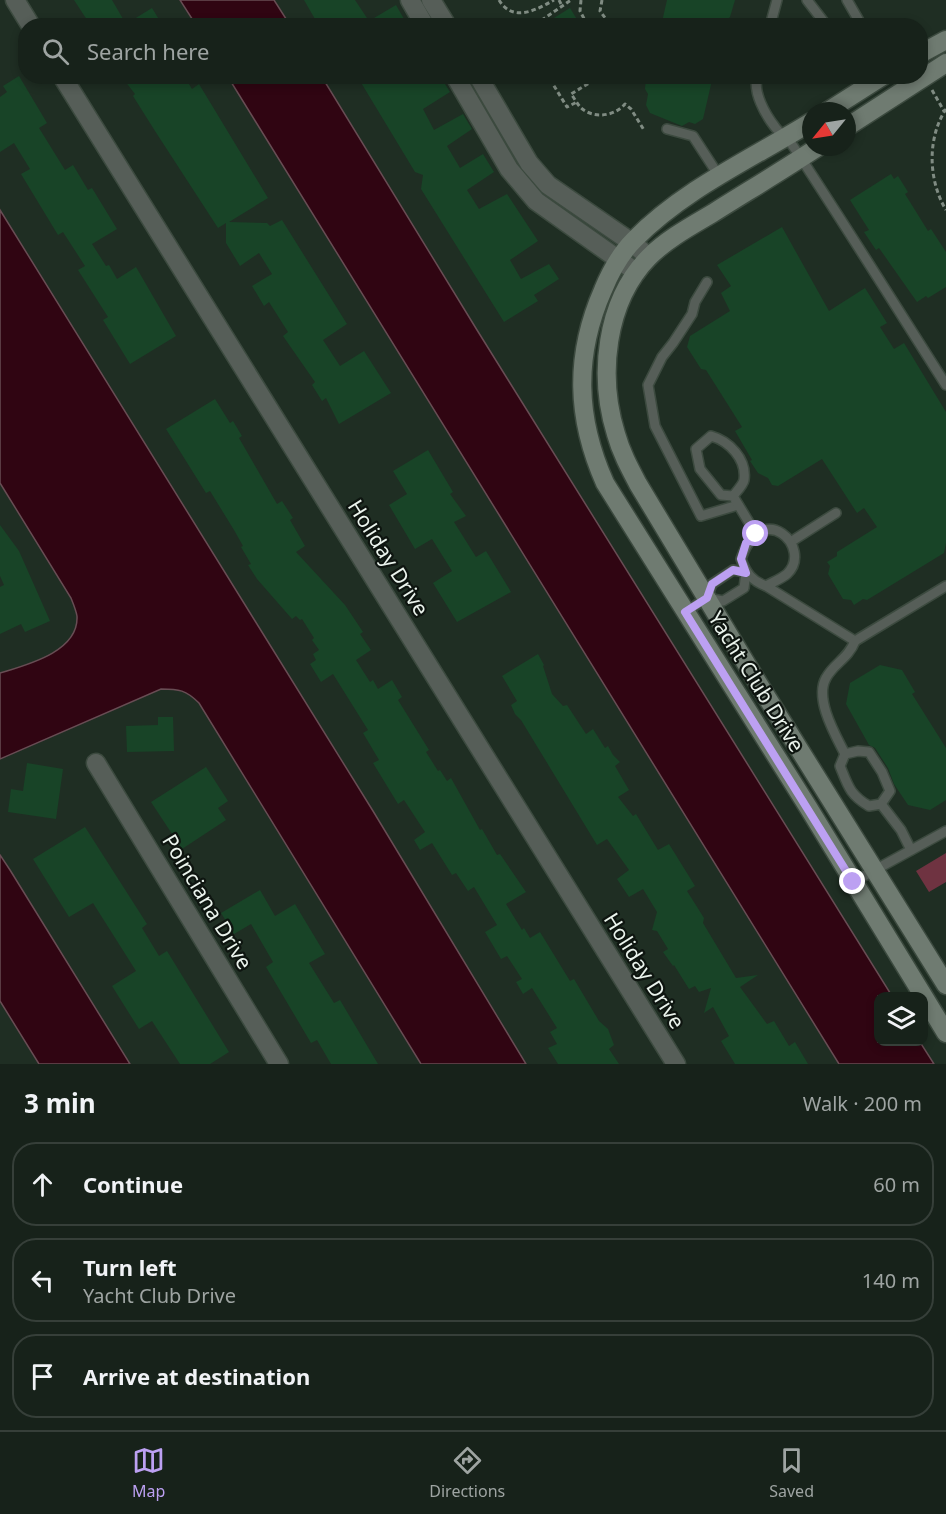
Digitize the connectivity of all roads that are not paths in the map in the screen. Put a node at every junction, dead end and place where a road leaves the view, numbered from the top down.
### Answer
1 (15, 0) edge
2 (410, 0) edge
3 (431, 0) edge
4 (777, 0) edge
5 (807, 0) edge
6 (847, 0) edge
7 (26, 18) edge
8 (420, 18) edge
9 (442, 18) edge
10 (772, 18) edge
11 (821, 18) edge
12 (857, 18) edge
13 (946, 40) edge
14 (928, 50) edge
15 (946, 63) edge
16 (928, 75) edge
17 (67, 84) edge
18 (460, 84) edge
19 (483, 84) edge
20 (756, 84) edge
21 (862, 84) edge
22 (914, 84) edge
23 (839, 102) edge
24 (856, 122) edge
25 (802, 127) edge
26 (667, 129) dead end
27 (787, 136) junction
28 (804, 156) edge
29 (801, 158) junction
30 (719, 176) junction
31 (548, 185) junction
32 (536, 201) junction
33 (631, 242) junction
34 (649, 257) junction
35 (619, 261) junction
36 (636, 272) junction
37 (707, 282) dead end
38 (946, 385) edge
39 (733, 496) junction
40 (738, 505) junction
41 (836, 513) dead end
42 (756, 534) junction
43 (792, 541) junction
44 (746, 573) junction
45 (766, 586) junction
46 (946, 586) edge
47 (707, 598) junction
48 (685, 612) junction
49 (855, 641) junction
50 (845, 754) junction
51 (96, 763) dead end
52 (881, 804) junction
53 (946, 831) edge
54 (911, 850) junction
55 (876, 869) junction
56 (853, 882) junction
57 (946, 986) edge
58 (946, 1033) edge
59 (279, 1064) edge
60 (676, 1064) edge

1 - 7 street
2 - 8 street
3 - 9 street
4 - 10 lane
5 - 11 lane
6 - 12 lane
13 - 14 street
15 - 16 street
17 - 60 street, Holiday Drive
18 - 32 street
19 - 31 street
20 - 27 lane
21 - 23 street
22 - 24 street
25 - 27 street, Yacht Club Drive
26 - 30 lane
27 - 29 lane
27 - 30 street, Yacht Club Drive
28 - 29 street, Yacht Club Drive
29 - 34 street, Yacht Club Drive
29 - 38 lane
30 - 33 street, Yacht Club Drive
31 - 32 street
31 - 33 street
32 - 35 street
33 - 34 street
33 - 35 street, Yacht Club Drive
34 - 36 street, Yacht Club Drive
35 - 36 street
35 - 48 street, Yacht Club Drive
36 - 47 street, Yacht Club Drive
37 - 40 lane
39 - 39 lane
39 - 40 lane
40 - 42 lane
41 - 43 lane
42 - 43 lane
42 - 44 lane
43 - 45 lane
44 - 45 lane
44 - 47 lane
44 - 47 lane
45 - 49 lane
46 - 49 lane
47 - 48 lane
47 - 55 street, Yacht Club Drive
48 - 56 street, Yacht Club Drive
49 - 50 lane
50 - 52 lane
50 - 52 lane
51 - 59 street, Poinciana Drive
52 - 54 lane
53 - 54 lane
54 - 55 lane
55 - 56 lane
55 - 57 street, Yacht Club Drive
56 - 58 street, Yacht Club Drive

